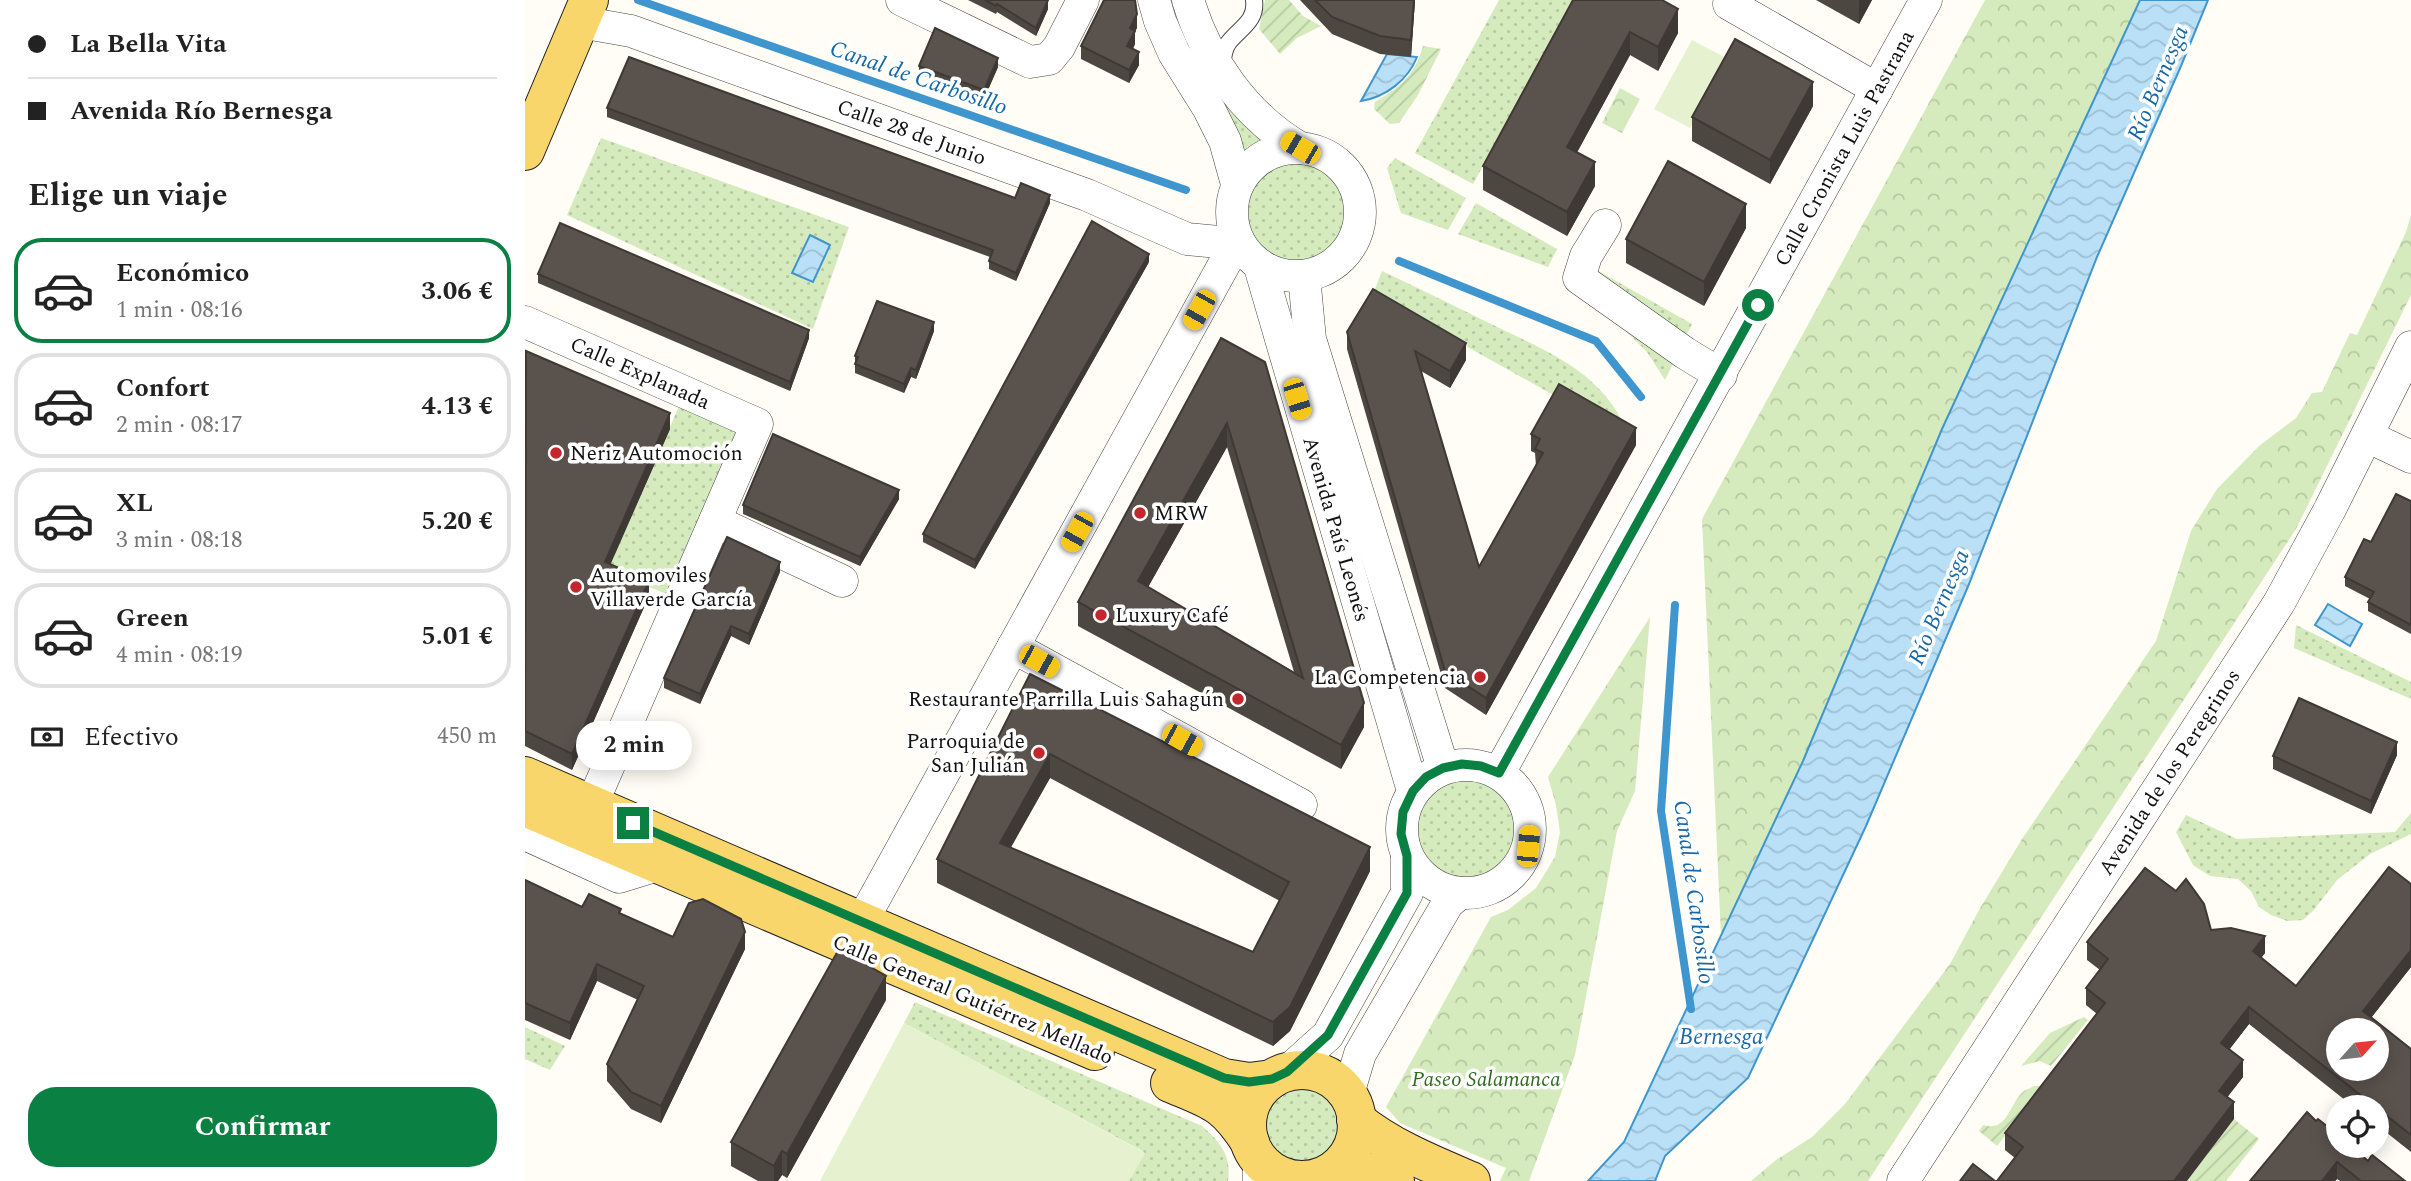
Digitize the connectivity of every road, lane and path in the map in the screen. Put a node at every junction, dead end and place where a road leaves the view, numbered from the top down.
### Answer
1 (902, 0) edge
2 (1083, 0) edge
3 (1154, 0) edge
4 (1188, 0) edge
5 (1254, 0) edge
6 (1926, 0) edge
7 (1729, 4) dead end
8 (586, 8) edge
9 (1221, 72) junction
10 (1877, 89) junction
11 (1300, 148) junction
12 (525, 151) edge
13 (1237, 184) junction
14 (1605, 225) dead end
15 (1250, 255) junction
16 (1304, 276) junction
17 (525, 322) edge
18 (2411, 347) edge
19 (1721, 375) junction
20 (2367, 436) junction
21 (2411, 457) edge
22 (715, 521) junction
23 (842, 581) dead end
24 (1013, 647) junction
25 (1443, 768) junction
26 (1499, 773) junction
27 (525, 776) edge
28 (1413, 791) junction
29 (592, 804) junction
30 (1301, 805) dead end
31 (525, 807) edge
32 (525, 834) edge
33 (1407, 856) junction
34 (678, 863) junction
35 (1460, 893) junction
36 (862, 921) junction
37 (1280, 1075) junction
38 (1352, 1107) junction
39 (1256, 1161) edge
40 (1319, 1175) edge
41 (1395, 1181) edge
42 (1472, 1181) edge
43 (1903, 1181) edge

1 - 2 street
3 - 13 street
4 - 9 street
5 - 9 lane
6 - 10 street, Calle Cronista Luis Pastrana
7 - 10 street
8 - 12 main road
8 - 15 street, Calle 28 de Junio
9 - 11 street
10 - 19 street, Calle Cronista Luis Pastrana
11 - 13 street
11 - 16 street
13 - 15 street
14 - 19 street
15 - 16 street
15 - 24 street
15 - 28 street, Avenida País Leonés
16 - 25 street, Avenida País Leonés
17 - 22 street, Calle Explanada
18 - 20 street, Avenida de los Peregrinos
19 - 26 street, Calle Cronista Luis Pastrana
20 - 21 street
20 - 43 street, Avenida de los Peregrinos
22 - 23 street
22 - 29 street
24 - 30 street
24 - 36 street
25 - 26 street
25 - 28 street
26 - 35 street
27 - 29 main road
28 - 33 street
29 - 34 main road
31 - 34 main road
32 - 34 street
33 - 35 street
33 - 37 street
34 - 36 main road, Calle General Gutiérrez Mellado
34 - 39 main road, Calle General Gutiérrez Mellado
35 - 38 street
36 - 37 main road, Calle General Gutiérrez Mellado
37 - 38 main road
37 - 39 main road
38 - 40 main road
38 - 42 main road
39 - 40 main road
40 - 41 main road

